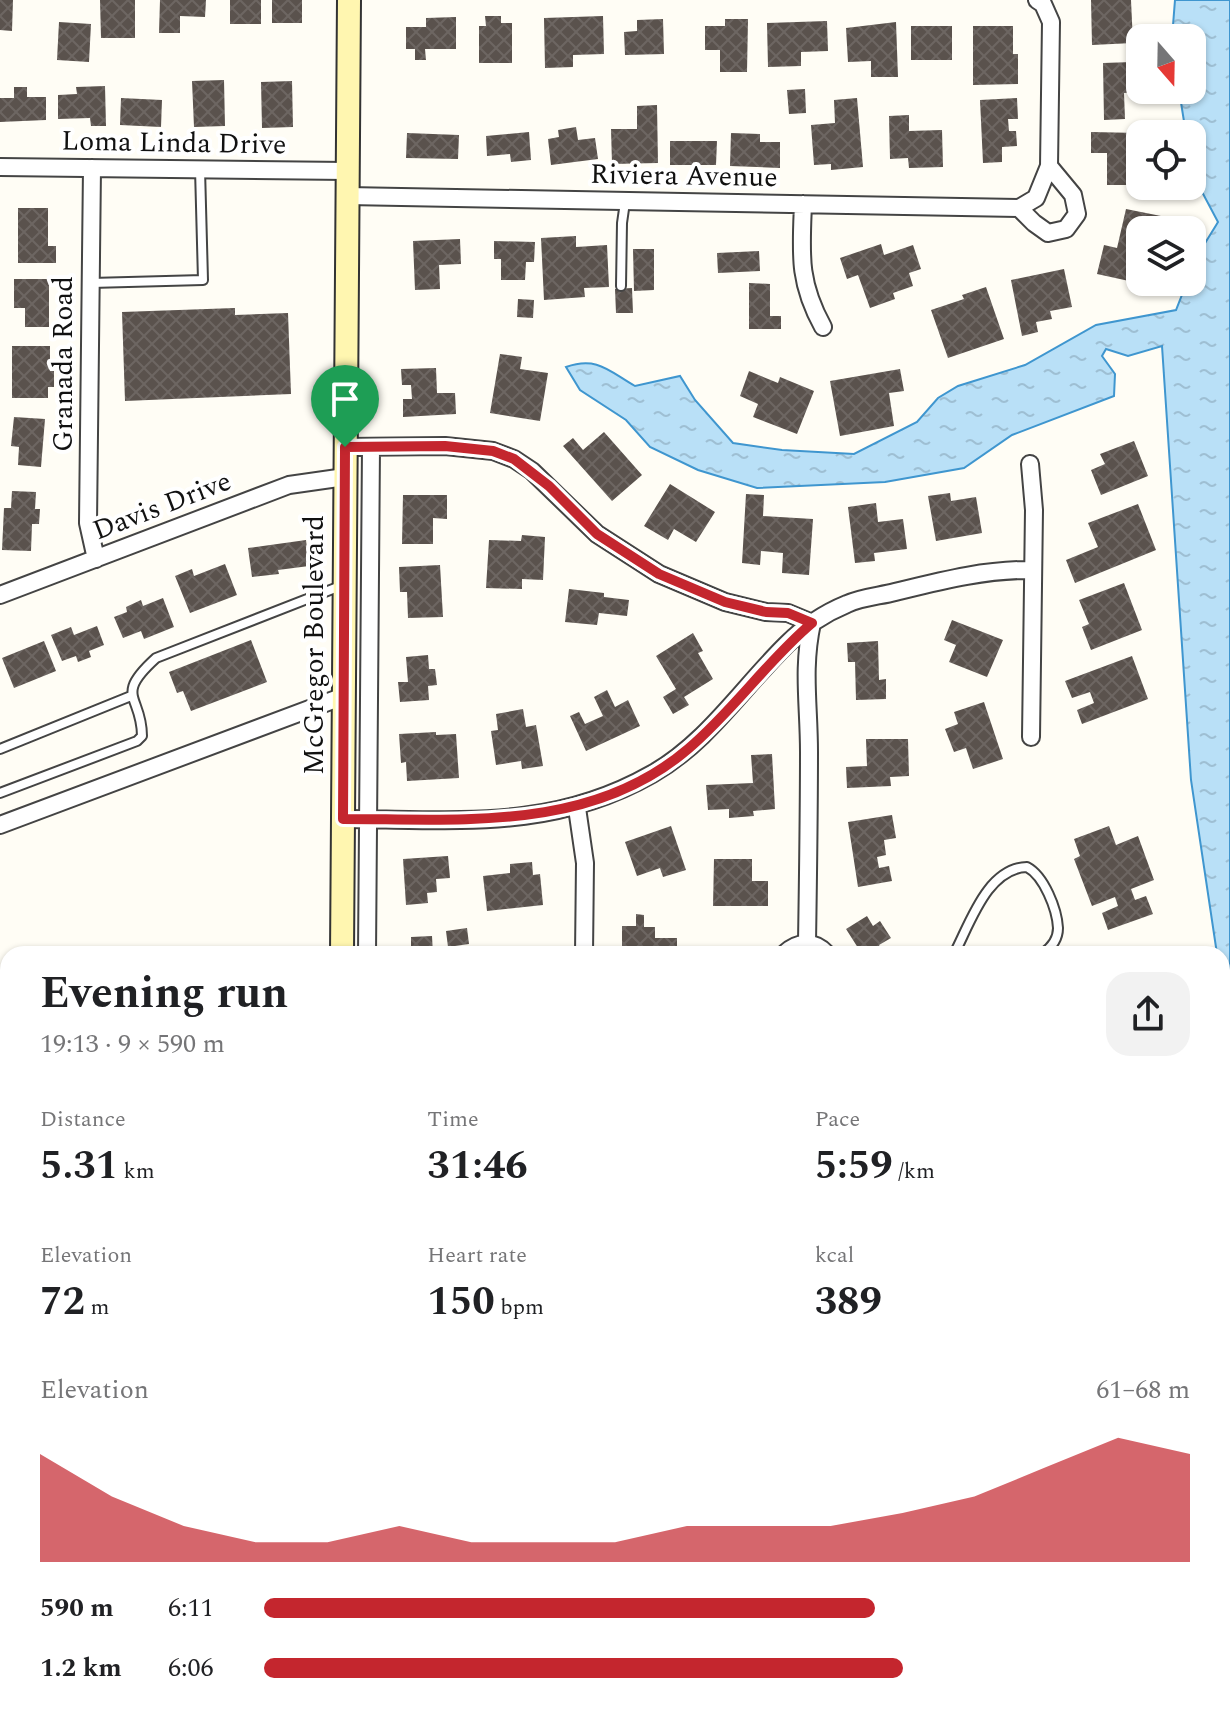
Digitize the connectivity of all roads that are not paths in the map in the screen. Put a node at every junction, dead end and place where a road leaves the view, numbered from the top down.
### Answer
1 (349, 0) edge
2 (1037, 0) edge
3 (1049, 166) junction
4 (0, 167) edge
5 (92, 168) junction
6 (200, 169) junction
7 (347, 171) junction
8 (347, 196) junction
9 (625, 201) junction
10 (803, 204) junction
11 (1019, 208) junction
12 (90, 283) junction
13 (621, 286) dead end
14 (823, 327) dead end
15 (345, 447) junction
16 (371, 447) junction
17 (1030, 464) dead end
18 (345, 477) junction
19 (96, 559) junction
20 (1033, 570) junction
21 (345, 585) junction
22 (0, 595) edge
23 (812, 623) junction
24 (131, 696) junction
25 (344, 696) junction
26 (1031, 737) dead end
27 (0, 749) edge
28 (0, 793) edge
29 (577, 808) junction
30 (343, 819) junction
31 (367, 819) junction
32 (0, 825) edge
33 (807, 943) junction
34 (342, 946) edge
35 (367, 946) edge
36 (584, 946) edge
37 (794, 946) edge
38 (817, 946) edge
39 (959, 946) edge
40 (1052, 946) edge

1 - 7 main road, McGregor Boulevard
2 - 3 street
3 - 11 street
3 - 11 street
4 - 5 street, Loma Linda Drive
5 - 6 street, Loma Linda Drive
5 - 12 street, Granada Road
6 - 7 street, Loma Linda Drive
6 - 12 lane
7 - 8 main road, McGregor Boulevard
8 - 9 street, Riviera Avenue
8 - 15 main road, McGregor Boulevard
9 - 10 street, Riviera Avenue
9 - 13 lane
10 - 11 street, Riviera Avenue
10 - 14 street
12 - 19 street, Granada Road
15 - 16 street
15 - 18 main road, McGregor Boulevard
16 - 23 street
16 - 31 street
17 - 20 street
18 - 19 street, Davis Drive
18 - 21 main road, McGregor Boulevard
19 - 22 street, Davis Drive
20 - 23 street
20 - 26 street
21 - 24 lane
21 - 25 main road, McGregor Boulevard
23 - 29 street
23 - 33 street
24 - 27 lane
24 - 28 lane
25 - 30 main road, McGregor Boulevard
25 - 32 street
29 - 31 street
29 - 36 street
30 - 31 street
30 - 34 main road, McGregor Boulevard
31 - 35 street
33 - 37 street
33 - 38 street
39 - 40 lane

